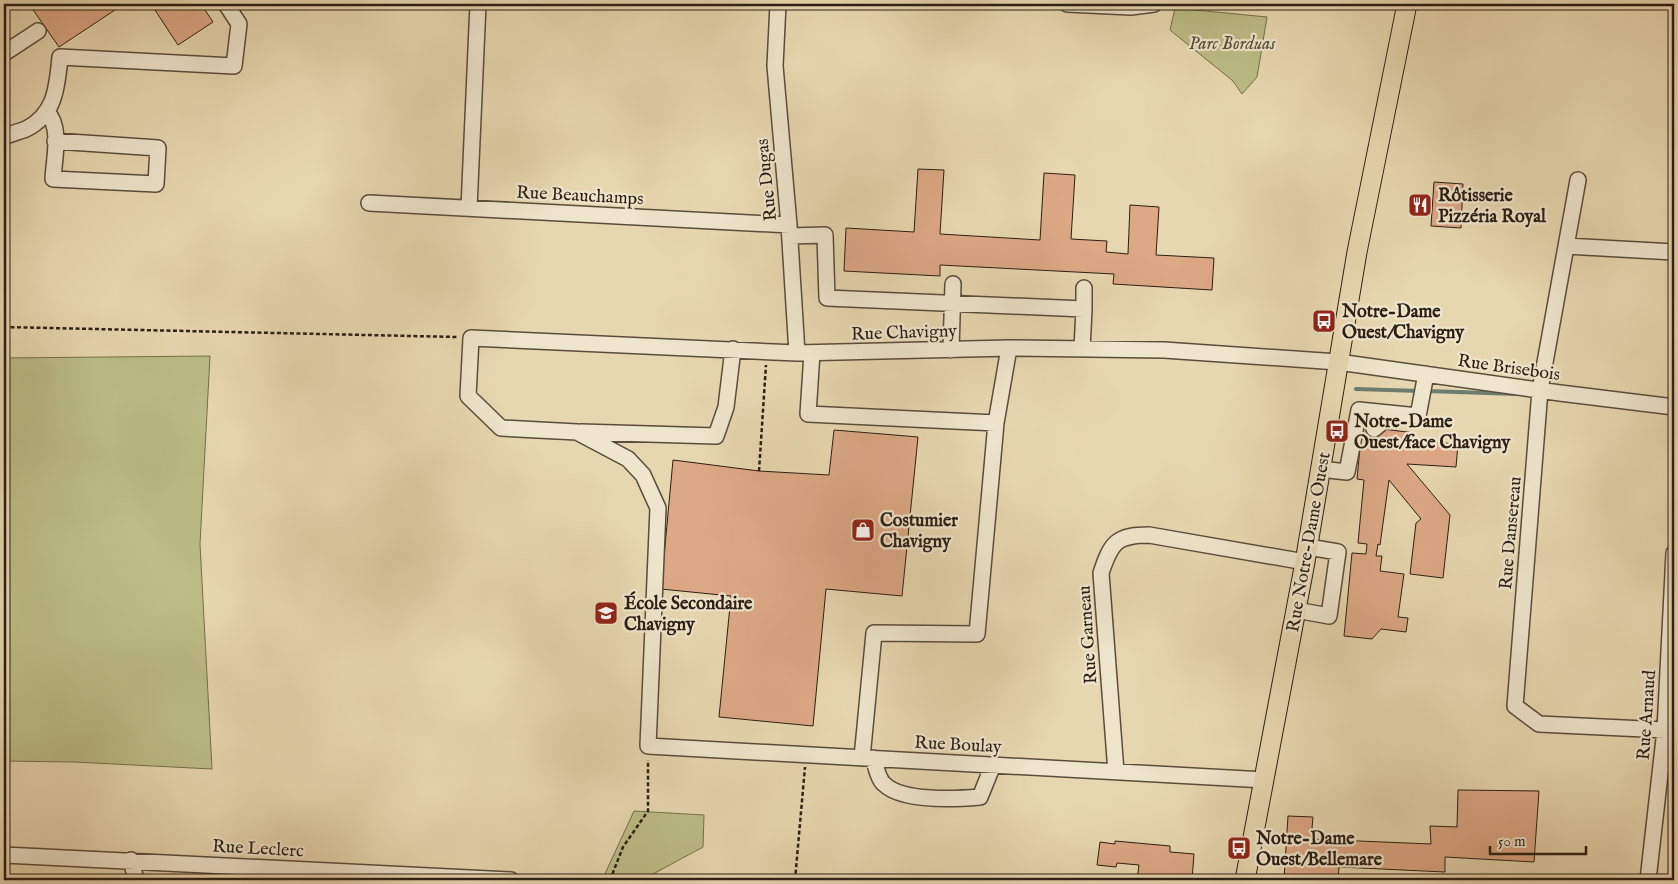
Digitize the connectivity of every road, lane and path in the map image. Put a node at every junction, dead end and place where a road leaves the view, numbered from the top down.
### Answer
1 (226, 4) edge
2 (478, 4) edge
3 (778, 4) edge
4 (1067, 4) edge
5 (1154, 4) edge
6 (1407, 4) edge
7 (1415, 4) edge
8 (38, 31) dead end
9 (6, 52) dead end
10 (1397, 56) junction
11 (47, 112) junction
12 (5, 135) edge
13 (55, 141) junction
14 (1578, 180) dead end
15 (369, 203) dead end
16 (468, 208) junction
17 (790, 231) junction
18 (1566, 246) junction
19 (1674, 252) edge
20 (954, 284) dead end
21 (1084, 288) dead end
22 (953, 304) junction
23 (1084, 309) junction
24 (4, 327) edge
25 (471, 338) junction
26 (1009, 348) junction
27 (733, 349) junction
28 (1082, 349) junction
29 (951, 350) junction
30 (767, 351) junction
31 (804, 353) junction
32 (1338, 362) junction
33 (1426, 374) junction
34 (1540, 390) junction
35 (1674, 407) edge
36 (1392, 414) junction
37 (996, 423) junction
38 (577, 432) junction
39 (1363, 436) junction
40 (1320, 469) junction
41 (759, 471) dead end
42 (1674, 553) edge
43 (1306, 554) junction
44 (1296, 610) junction
45 (1665, 730) junction
46 (648, 746) junction
47 (806, 755) junction
48 (868, 758) junction
49 (992, 765) junction
50 (1116, 772) junction
51 (1265, 780) junction
52 (4, 855) edge
53 (131, 860) junction
54 (136, 880) edge
55 (510, 880) edge
56 (610, 880) edge
57 (795, 880) edge
58 (1245, 880) edge
59 (1648, 880) edge

1 - 11 street
2 - 16 street
3 - 17 street, Rue Dugas
4 - 5 street
6 - 10 main road, Rue Notre-Dame Ouest
7 - 10 main road, Rue Notre-Dame Ouest
8 - 9 street
10 - 32 main road, Rue Notre-Dame Ouest
11 - 12 street
11 - 13 street
13 - 13 street
14 - 18 street, Rue Dansereau
15 - 16 street, Rue Beauchamps
16 - 17 street, Rue Beauchamps
17 - 22 street, Rue Beauchamps
17 - 31 street, Rue Dugas
18 - 19 street
18 - 34 street, Rue Dansereau
20 - 22 street
21 - 23 street
22 - 23 street
22 - 29 street
23 - 28 street
24 - 25 path
25 - 27 street, Rue Chavigny
25 - 38 street
26 - 28 street, Rue Chavigny
26 - 29 street, Rue Chavigny
26 - 37 street
27 - 30 street, Rue Chavigny
27 - 38 street
28 - 32 street, Rue Chavigny
29 - 31 street, Rue Chavigny
30 - 31 street, Rue Chavigny
30 - 41 path
31 - 37 street, Rue Dugas
32 - 33 street, Rue Brisebois
32 - 40 main road, Rue Notre-Dame Ouest
33 - 34 street, Rue Brisebois
33 - 36 street
34 - 35 street, Rue Brisebois
34 - 45 street, Rue Dansereau
36 - 39 street
36 - 39 street
37 - 48 street
38 - 46 street
39 - 40 street
40 - 43 main road, Rue Notre-Dame Ouest
42 - 45 street, Rue Arnaud
43 - 44 main road, Rue Notre-Dame Ouest
43 - 44 street, Rue Garneau
43 - 50 street, Rue Garneau
44 - 51 main road, Rue Notre-Dame Ouest
45 - 59 street, Rue Arnaud
46 - 47 street, Rue Boulay
46 - 56 path
47 - 48 street, Rue Boulay
47 - 57 path
48 - 49 street, Rue Boulay
48 - 49 street
49 - 50 street, Rue Boulay
50 - 51 street, Rue Boulay
51 - 58 main road, Rue Notre-Dame Ouest
52 - 53 street, Rue Leclerc
53 - 54 street
53 - 55 street, Rue Leclerc

